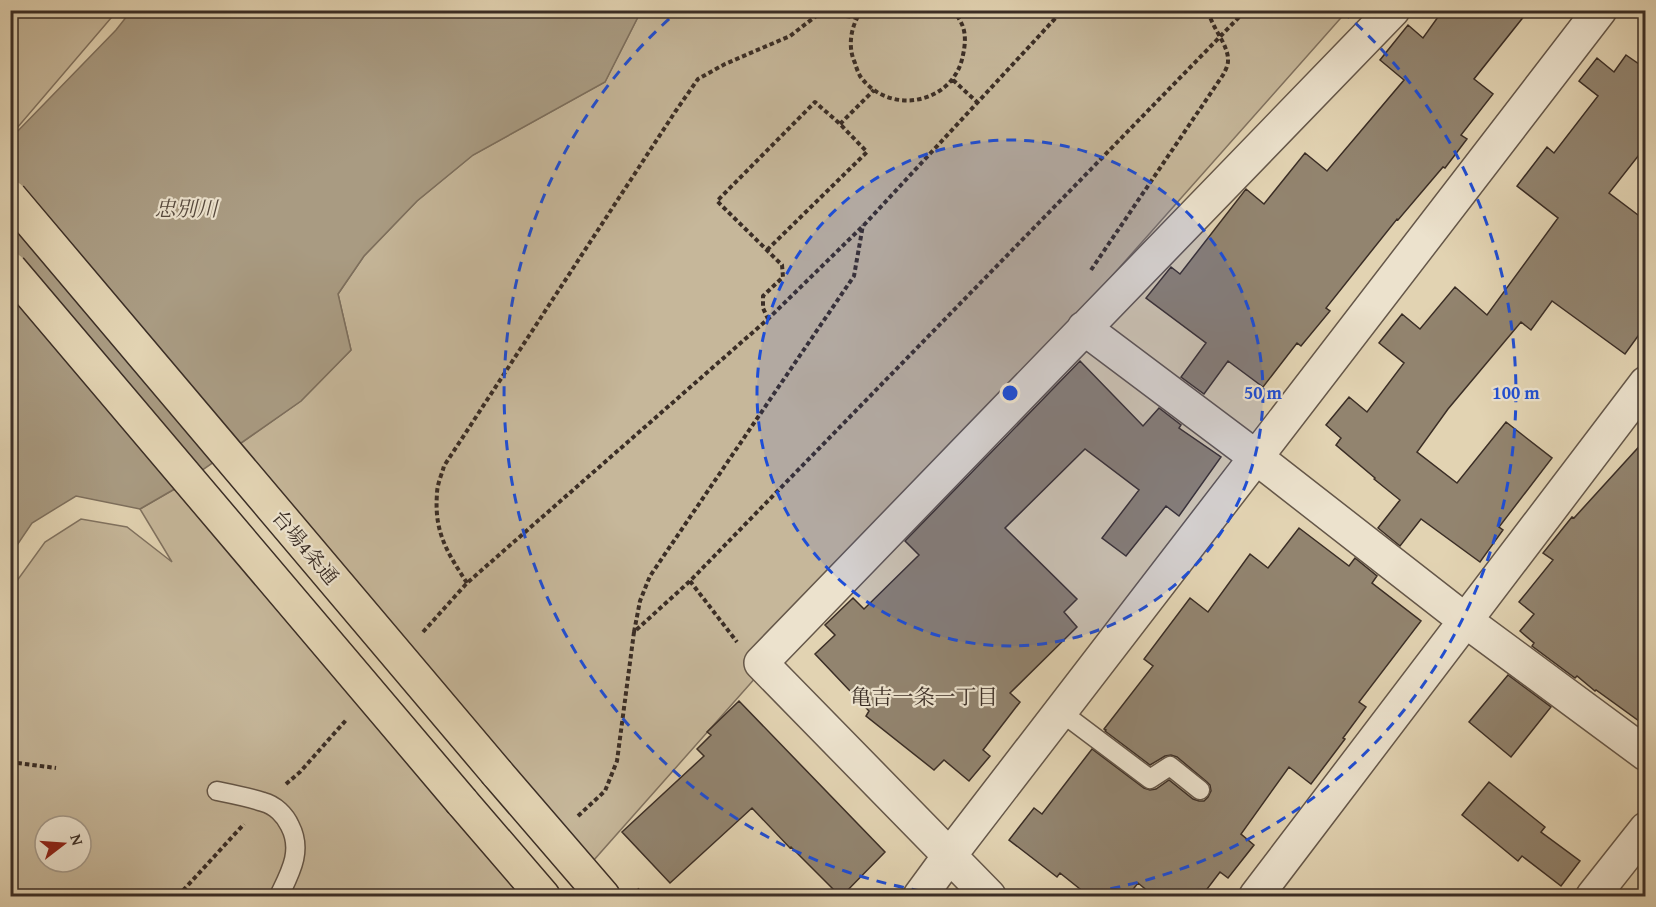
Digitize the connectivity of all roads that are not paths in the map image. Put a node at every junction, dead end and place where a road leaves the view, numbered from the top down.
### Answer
1 (1393, 10) edge
2 (1600, 10) edge
3 (10, 197) edge
4 (10, 269) edge
5 (1084, 328) junction
6 (1646, 383) edge
7 (1257, 458) junction
8 (1466, 621) junction
9 (1061, 712) junction
10 (1646, 754) edge
11 (1200, 790) dead end
12 (217, 791) dead end
13 (1646, 829) edge
14 (950, 855) junction
15 (279, 897) edge
16 (543, 897) edge
17 (603, 897) edge
18 (920, 897) edge
19 (989, 897) edge
20 (1256, 897) edge
21 (1593, 897) edge

1 - 5 street
2 - 7 street
3 - 17 highway, 台場4条通, bridge
4 - 16 highway, bridge
5 - 7 street
5 - 14 street
6 - 8 street
7 - 8 street
7 - 9 street
8 - 10 street
8 - 20 street
9 - 11 lane
9 - 14 street
12 - 15 lane
13 - 21 street
14 - 18 street
14 - 19 street

